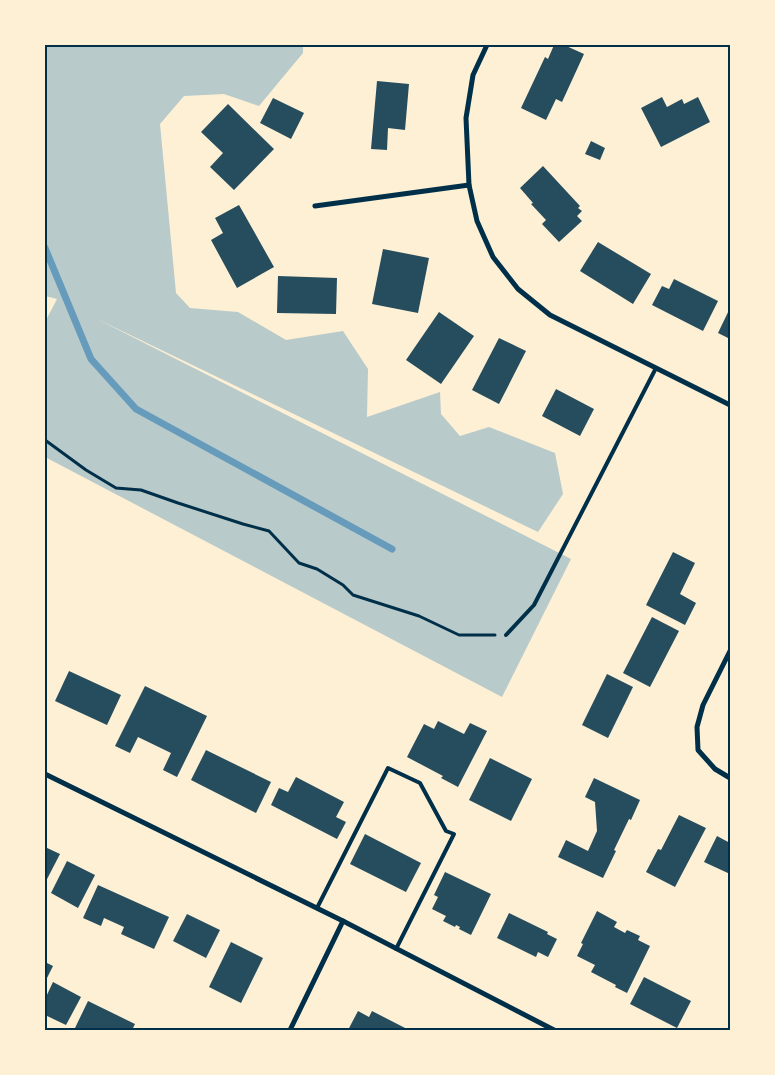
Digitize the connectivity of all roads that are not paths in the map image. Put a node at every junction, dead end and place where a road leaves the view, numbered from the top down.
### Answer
1 (487, 45) edge
2 (469, 184) junction
3 (315, 206) dead end
4 (656, 368) junction
5 (730, 405) edge
6 (506, 635) road end
7 (730, 651) edge
8 (45, 774) edge
9 (730, 778) edge
10 (317, 908) junction
11 (343, 921) junction
12 (396, 949) junction
13 (290, 1030) edge
14 (554, 1030) edge

1 - 2 street
2 - 3 street
2 - 4 street
4 - 5 street
4 - 6 lane
7 - 9 street
8 - 10 street
10 - 11 street
10 - 12 lane
11 - 12 street
11 - 13 street
12 - 14 street

